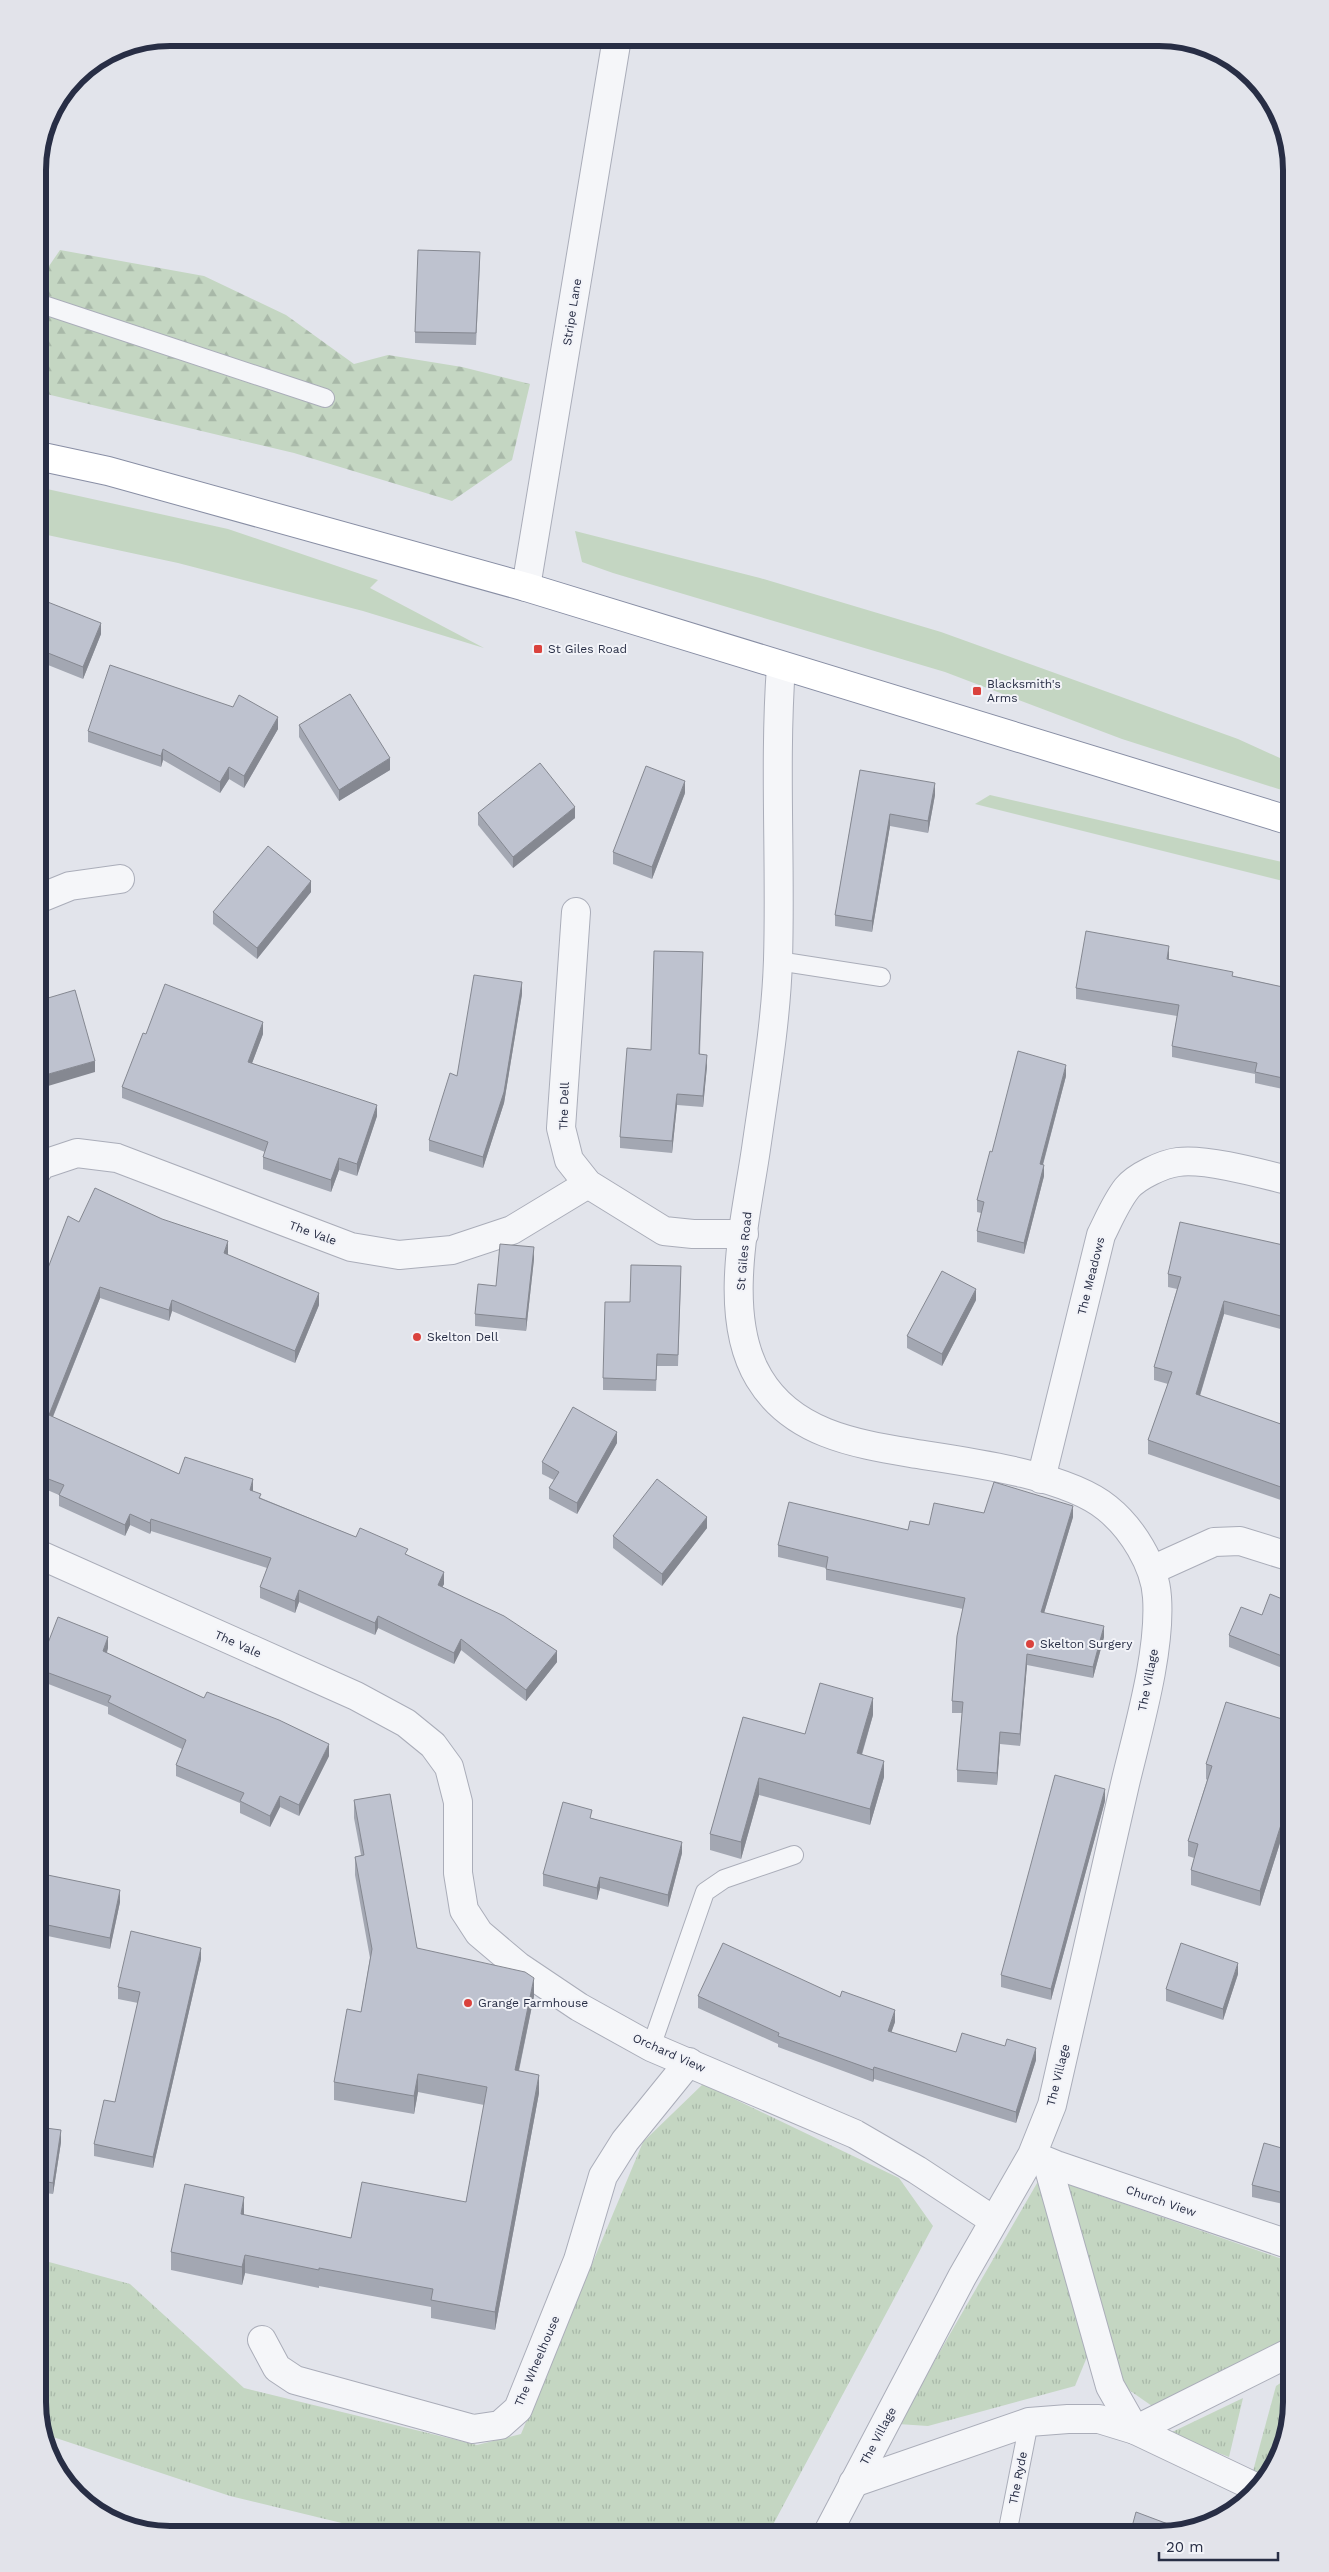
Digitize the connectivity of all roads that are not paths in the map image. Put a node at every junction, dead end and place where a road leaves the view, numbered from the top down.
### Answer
1 (616, 47) edge
2 (47, 306) edge
3 (325, 398) dead end
4 (47, 458) edge
5 (526, 587) junction
6 (781, 666) junction
7 (1283, 818) edge
8 (120, 879) dead end
9 (47, 895) edge
10 (576, 912) dead end
11 (778, 961) junction
12 (881, 976) dead end
13 (47, 1163) edge
14 (1283, 1179) edge
15 (588, 1184) junction
16 (744, 1234) junction
17 (1040, 1479) junction
18 (1283, 1553) edge
19 (46, 1558) edge
20 (1152, 1570) junction
21 (433, 1745) joint
22 (794, 1855) dead end
23 (651, 2047) junction
24 (689, 2062) junction
25 (1040, 2158) junction
26 (993, 2220) junction
27 (1283, 2242) edge
28 (262, 2340) dead end
29 (1283, 2356) edge
30 (1029, 2422) junction
31 (1135, 2430) junction
32 (853, 2483) junction
33 (1251, 2485) edge
34 (831, 2526) edge
35 (1009, 2526) edge

1 - 5 street, Stripe Lane
2 - 3 lane
4 - 5 highway
5 - 6 highway
6 - 7 highway
6 - 11 street, St Giles Road
8 - 9 street
10 - 15 street, The Dell
11 - 12 lane
11 - 16 street, St Giles Road
13 - 15 street, The Vale
14 - 17 street, The Meadows
15 - 16 street, The Dell
16 - 17 street, St Giles Road
17 - 20 street, St Giles Road
18 - 20 street
19 - 21 street, The Vale
20 - 25 street, The Village
21 - 23 street, Orchard View
22 - 23 lane
23 - 24 street, Orchard View
24 - 26 street, Orchard View
24 - 28 street, The Wheelhouse
25 - 26 street, The Village
25 - 27 street, Church View
25 - 31 street
26 - 32 street, The Village
29 - 31 street
30 - 31 street
30 - 32 street
30 - 35 lane, The Ryde
31 - 33 street
32 - 34 street, The Village

